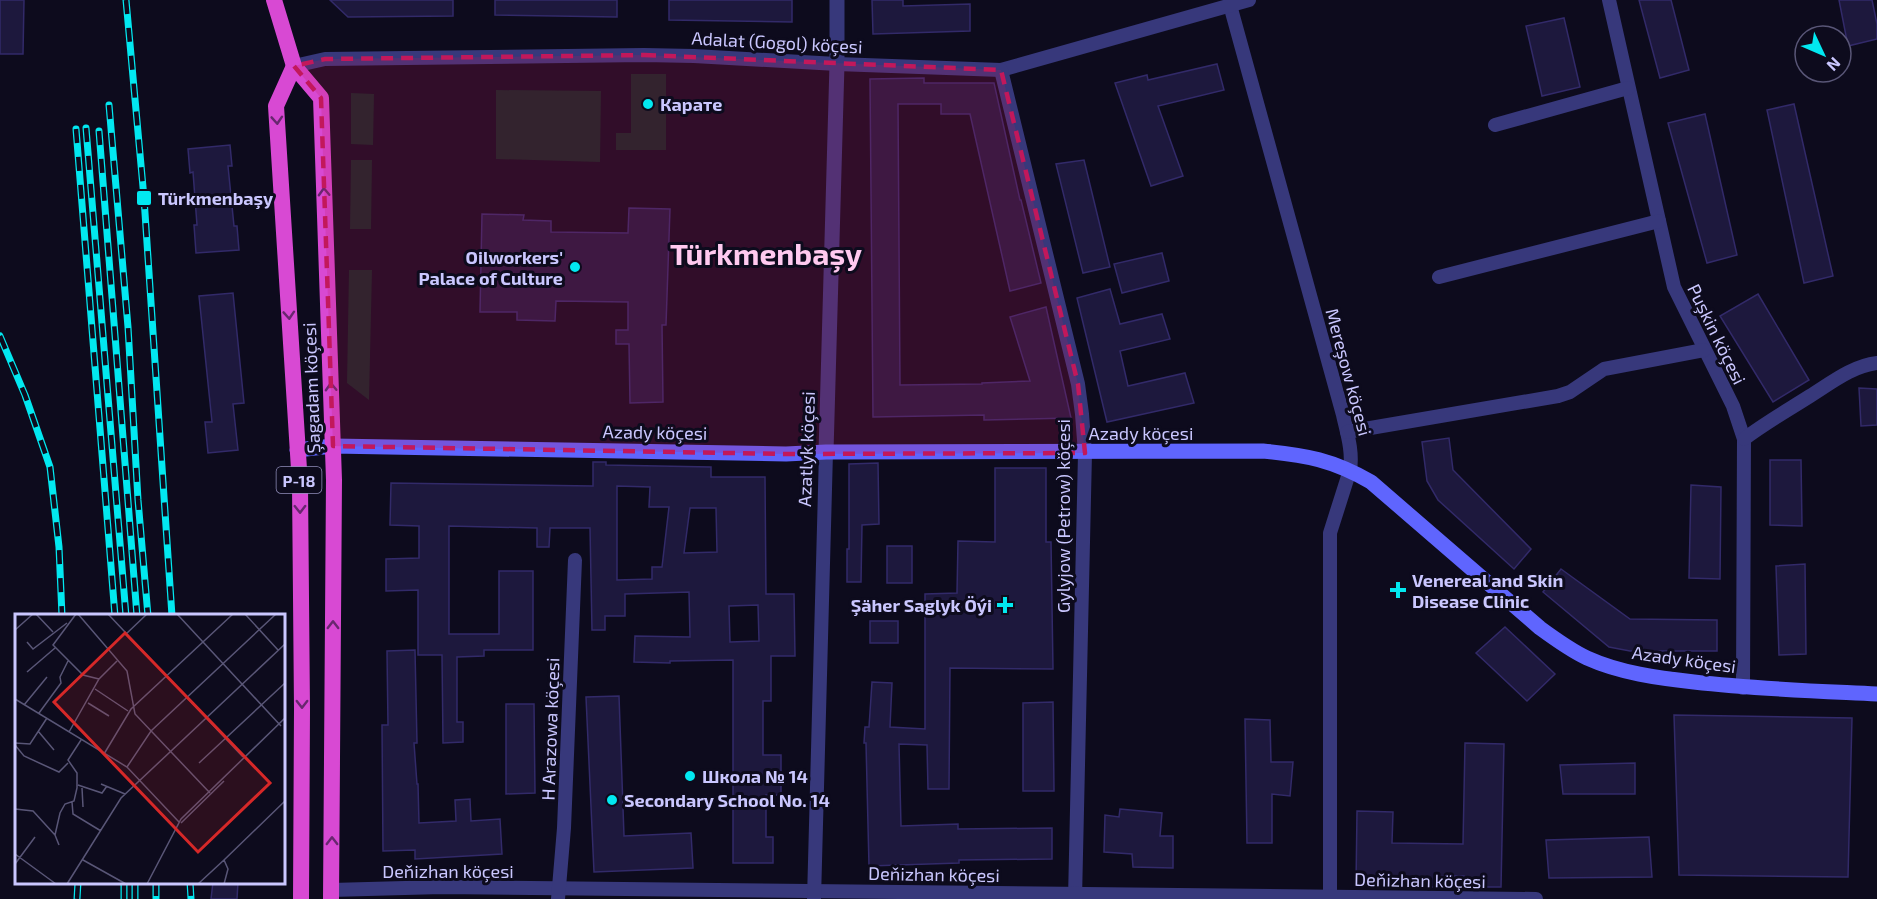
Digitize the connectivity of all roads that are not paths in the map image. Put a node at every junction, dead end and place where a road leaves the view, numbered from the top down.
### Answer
1 (274, 0) edge
2 (837, 0) edge
3 (1249, 0) edge
4 (1609, 0) edge
5 (1230, 5) junction
6 (837, 64) junction
7 (294, 66) junction
8 (1001, 70) junction
9 (1628, 88) junction
10 (1495, 125) dead end
11 (1659, 221) junction
12 (1439, 277) dead end
13 (1704, 350) junction
14 (1877, 363) edge
15 (1347, 432) junction
16 (1744, 440) junction
17 (333, 446) junction
18 (297, 450) junction
19 (826, 452) junction
20 (1084, 453) junction
21 (1350, 470) junction
22 (575, 560) dead end
23 (1743, 688) junction
24 (1877, 694) edge
25 (558, 894) edge
26 (331, 895) edge
27 (814, 895) edge
28 (1075, 896) edge
29 (1330, 898) edge
30 (301, 899) edge
31 (1536, 899) edge

1 - 7 highway, Şagadam köçesi / P-18
2 - 6 street, Azatlyk köçesi
3 - 5 street, Adalat (Gogol) köçesi
4 - 9 street, Puşkin köçesi
5 - 8 street, Adalat (Gogol) köçesi
5 - 15 street, Mereşow köçesi
6 - 7 street, Adalat (Gogol) köçesi
6 - 8 street, Adalat (Gogol) köçesi
6 - 19 street, Azatlyk köçesi
17 -> 7 highway, Şagadam köçesi / P-18
7 -> 18 highway, Şagadam köçesi / P-18
8 - 20 street, Gylyjow (Petrow) köçesi
9 - 10 street
9 - 11 street, Puşkin köçesi
11 - 12 street
11 - 13 street, Puşkin köçesi
13 - 15 street
13 - 16 street, Puşkin köçesi
14 - 16 street
15 - 21 street, Mereşow köçesi
16 - 23 street, Puşkin köçesi
17 - 18 main road, Azady köçesi
17 - 19 main road, Azady köçesi
26 -> 17 highway, Şagadam köçesi / P-18
18 -> 30 highway, Şagadam köçesi / P-18
19 - 20 main road, Azady köçesi
19 - 27 street, Azatlyk köçesi
20 - 21 main road, Azady köçesi
20 - 28 street, Gylyjow (Petrow) köçesi
21 - 23 main road, Azady köçesi
21 - 29 street, Mereşow köçesi
22 - 25 street, H Arazowa köçesi
23 - 24 main road, Azady köçesi
25 - 26 street, Deňizhan köçesi
25 - 27 street, Deňizhan köçesi
27 - 28 street, Deňizhan köçesi
28 - 29 street, Deňizhan köçesi
29 - 31 street, Deňizhan köçesi

